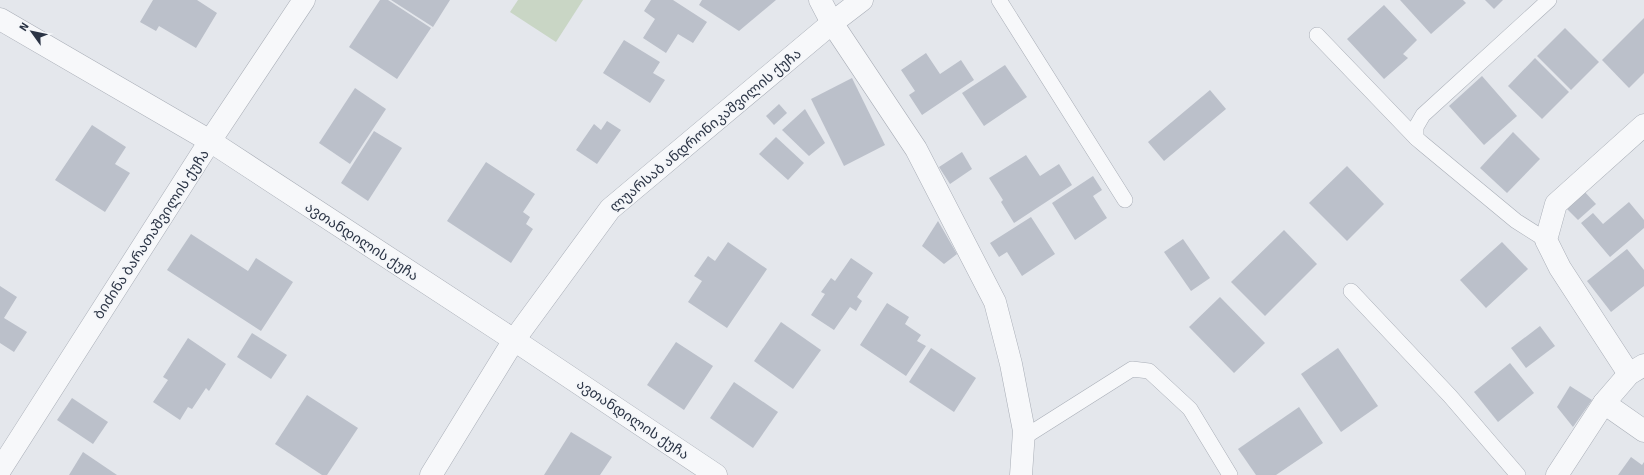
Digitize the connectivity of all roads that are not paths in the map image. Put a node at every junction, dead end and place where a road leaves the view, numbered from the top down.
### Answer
1 (304, 0) edge
2 (820, 0) edge
3 (862, 0) edge
4 (999, 0) edge
5 (1549, 0) edge
6 (0, 19) edge
7 (832, 23) junction
8 (1317, 35) dead end
9 (1644, 125) edge
10 (1416, 138) junction
11 (210, 141) junction
12 (1125, 200) dead end
13 (1546, 240) junction
14 (1351, 291) dead end
15 (514, 340) junction
16 (1636, 369) edge
17 (1604, 402) junction
18 (1644, 431) edge
19 (1023, 438) junction
20 (0, 470) edge
21 (431, 475) edge
22 (716, 475) edge
23 (1021, 475) edge
24 (1230, 475) edge
25 (1518, 475) edge
26 (1557, 475) edge

1 - 11 street, ბიძინა ბარათაშვილის ქუჩა
2 - 7 street
3 - 7 street, ლუარსაბ ანდრონიკაშვილის ქუჩა
4 - 12 lane
5 - 10 lane
6 - 11 street, ავთანდილის ქუჩა
7 - 15 street, ლუარსაბ ანდრონიკაშვილის ქუჩა
7 - 19 street
8 - 10 lane
9 - 13 street
10 - 13 lane
11 - 15 street, ავთანდილის ქუჩა
11 - 20 street, ბიძინა ბარათაშვილის ქუჩა
13 - 16 street
14 - 25 lane
15 - 21 street, ლუარსაბ ანდრონიკაშვილის ქუჩა
15 - 22 street, ავთანდილის ქუჩა
16 - 17 street
17 - 18 street
17 - 26 street
19 - 23 street
19 - 24 lane

